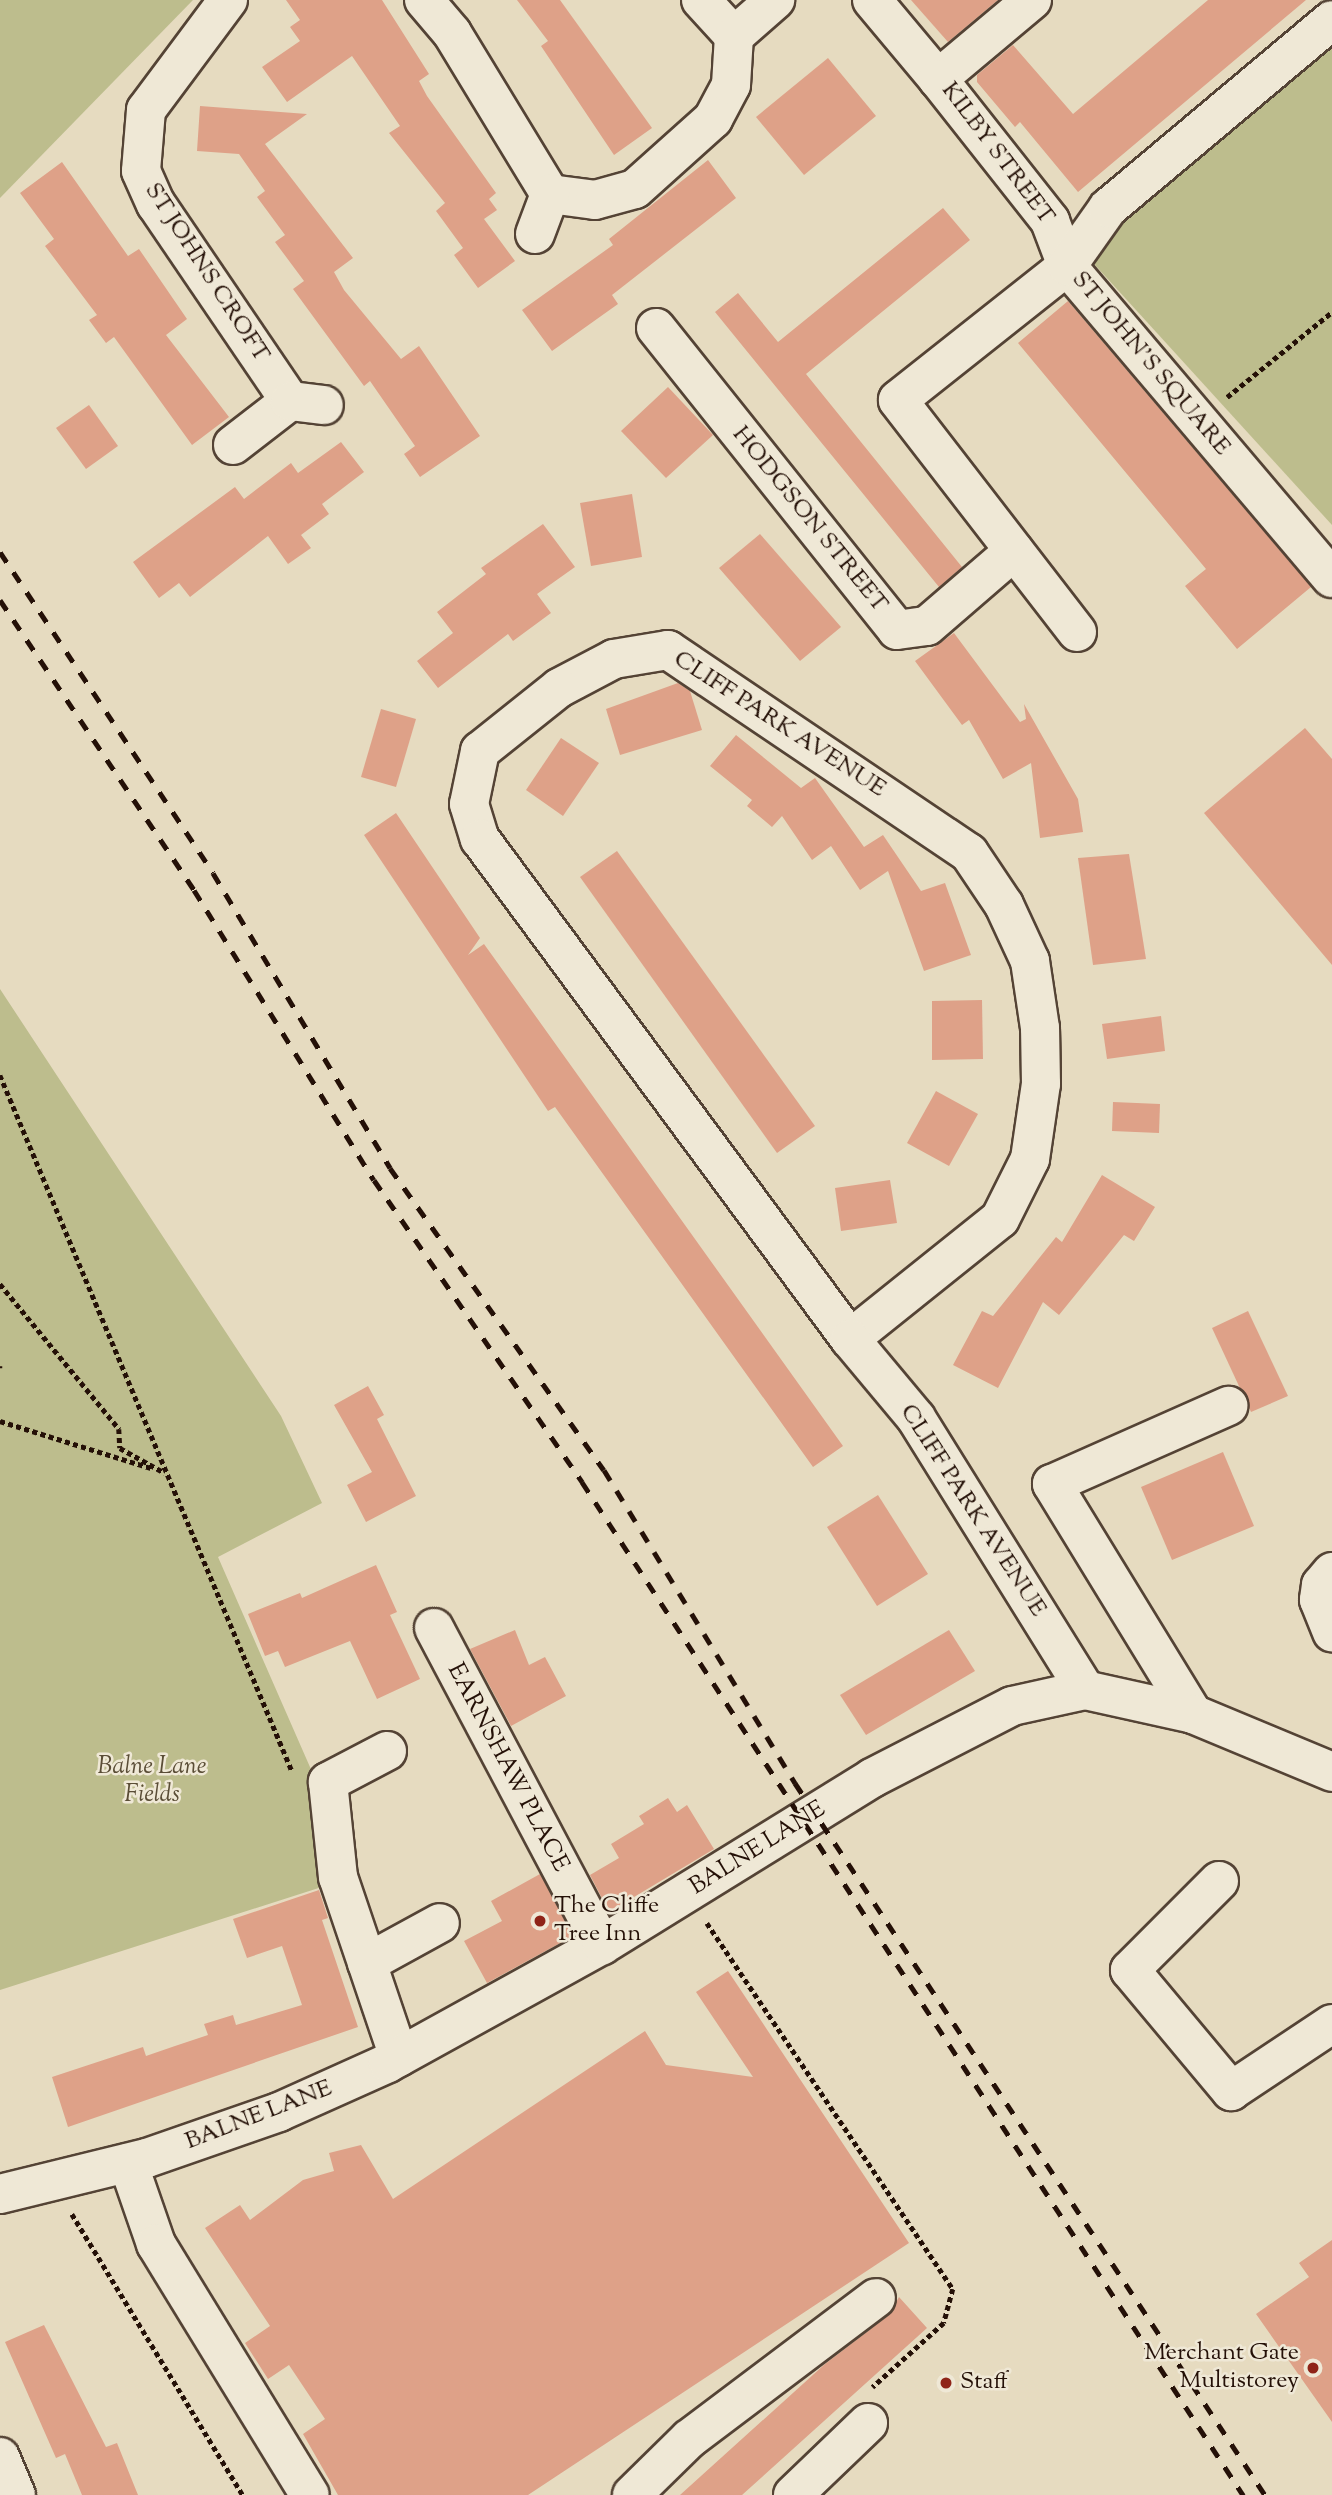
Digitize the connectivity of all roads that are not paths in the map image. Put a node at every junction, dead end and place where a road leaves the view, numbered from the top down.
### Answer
1 (229, 0) edge
2 (424, 0) edge
3 (701, 0) edge
4 (775, 0) edge
5 (872, 0) edge
6 (1032, 0) edge
7 (1332, 20) edge
8 (734, 36) junction
9 (938, 79) junction
10 (550, 194) junction
11 (535, 234) dead end
12 (1067, 266) junction
13 (656, 328) dead end
14 (233, 445) dead end
15 (1014, 551) junction
16 (1332, 578) edge
17 (1077, 632) dead end
18 (850, 1339) junction
19 (1228, 1406) dead end
20 (1332, 1572) edge
21 (434, 1628) dead end
22 (1332, 1632) edge
23 (1085, 1690) junction
24 (1193, 1714) junction
25 (387, 1751) dead end
26 (1332, 1772) edge
27 (1219, 1881) dead end
28 (440, 1923) dead end
29 (602, 1945) junction
30 (367, 1964) junction
31 (1332, 2024) edge
32 (399, 2057) junction
33 (128, 2163) junction
34 (0, 2194) edge
35 (876, 2298) dead end
36 (866, 2409) road end
37 (0, 2457) edge
38 (16, 2495) edge
39 (310, 2495) edge
40 (632, 2495) edge
41 (793, 2495) edge

1 - 14 street, ST JOHNS CROFT
2 - 10 street
3 - 8 street
4 - 8 street
5 - 9 street
6 - 9 street, KILBY STREET
7 - 12 street, ST JOHN'S SQUARE
8 - 10 street
9 - 12 street, KILBY STREET
10 - 11 street
12 - 15 street
12 - 16 street, ST JOHN'S SQUARE
13 - 15 street, HODGSON STREET
15 - 17 street
18 - 18 street, CLIFF PARK AVENUE
18 - 23 street, CLIFF PARK AVENUE
19 - 24 street
20 - 22 street
21 - 29 street, EARNSHAW PLACE
23 - 24 street, BALNE LANE
23 - 29 street, BALNE LANE
24 - 26 street, BALNE LANE
25 - 30 street
27 - 31 street
28 - 30 street
29 - 32 street, BALNE LANE
30 - 32 street
32 - 33 street, BALNE LANE
33 - 34 street, BALNE LANE
33 - 39 street
35 - 40 street
36 - 41 street
37 - 38 street

